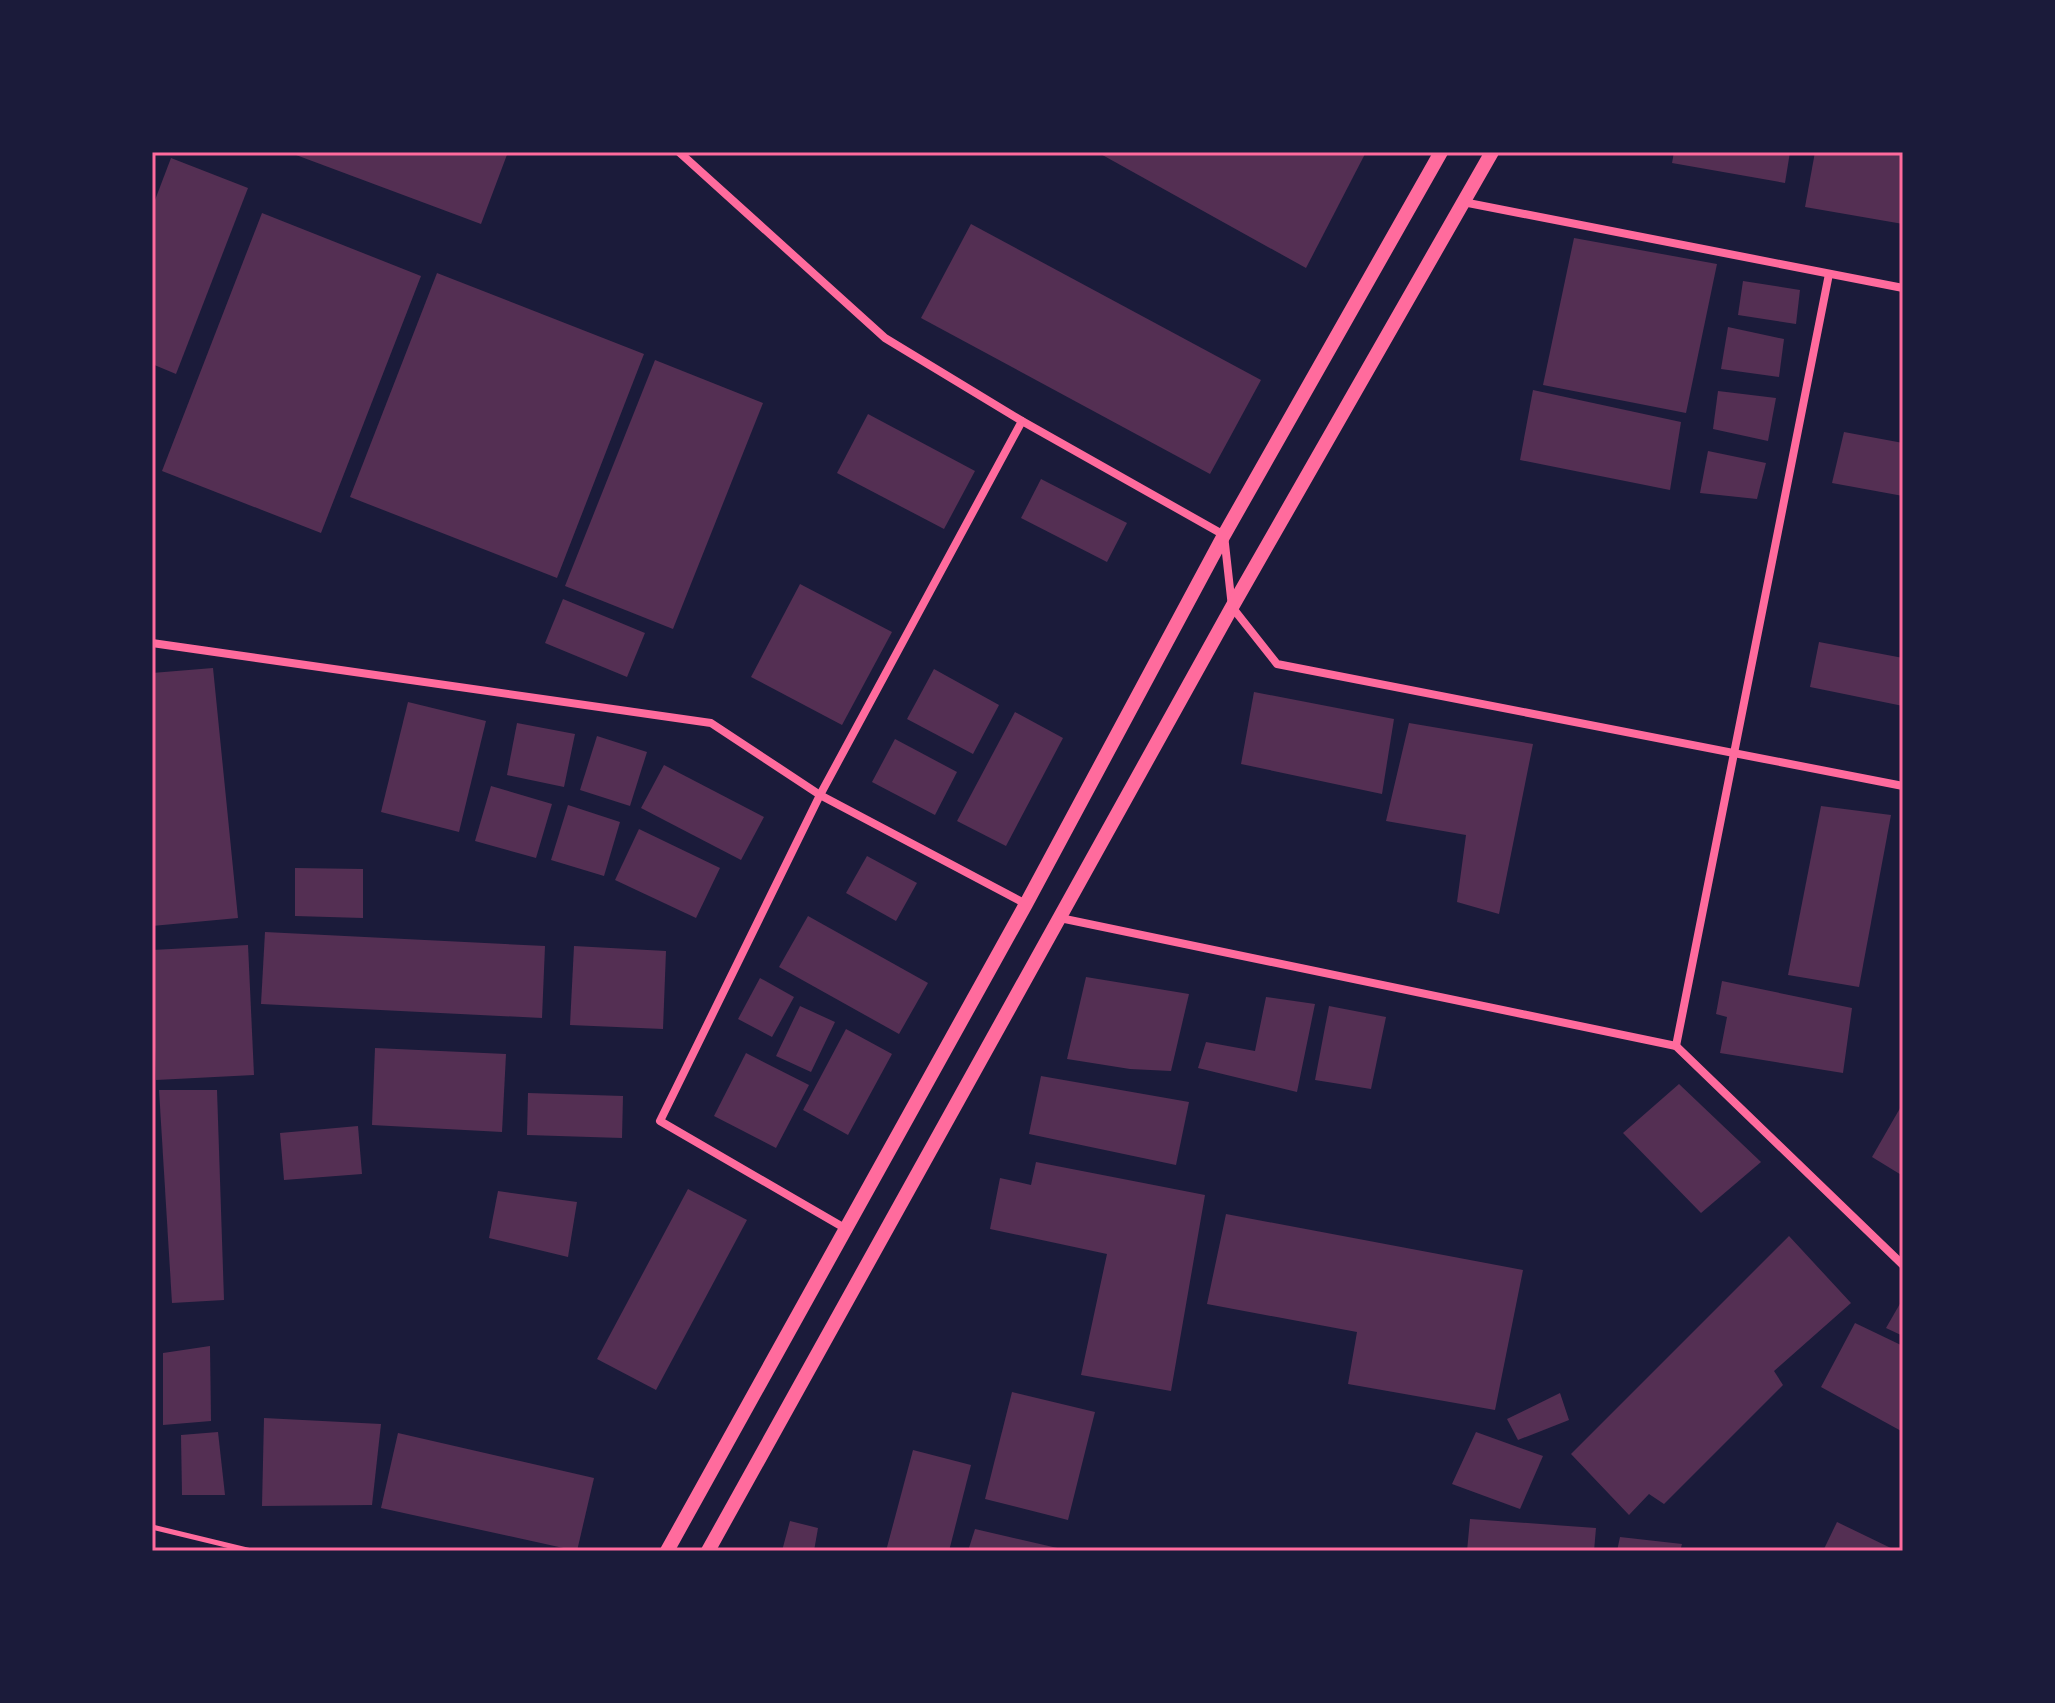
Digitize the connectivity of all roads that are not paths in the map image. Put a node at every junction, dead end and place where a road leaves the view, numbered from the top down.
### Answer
1 (679, 152) edge
2 (1441, 152) edge
3 (1492, 152) edge
4 (1463, 202) junction
5 (1829, 274) junction
6 (1903, 288) edge
7 (1022, 421) junction
8 (1224, 535) junction
9 (1232, 607) junction
10 (152, 643) edge
11 (1736, 754) junction
12 (1903, 786) edge
13 (820, 795) junction
14 (1026, 904) junction
15 (1060, 918) junction
16 (1676, 1046) junction
17 (848, 1230) junction
18 (1903, 1265) edge
19 (667, 1551) edge
20 (708, 1551) edge

1 - 7 street
2 - 8 street
3 - 4 street
4 - 5 street
4 - 9 street
5 - 6 street
5 - 11 street
7 - 8 street
7 - 13 street
8 - 9 street
8 - 14 street
9 - 11 street
9 - 15 street
10 - 13 street
11 - 12 street
11 - 16 street
13 - 14 street
13 - 17 street
14 - 17 street
15 - 16 street
15 - 20 street
16 - 18 street
17 - 19 street

